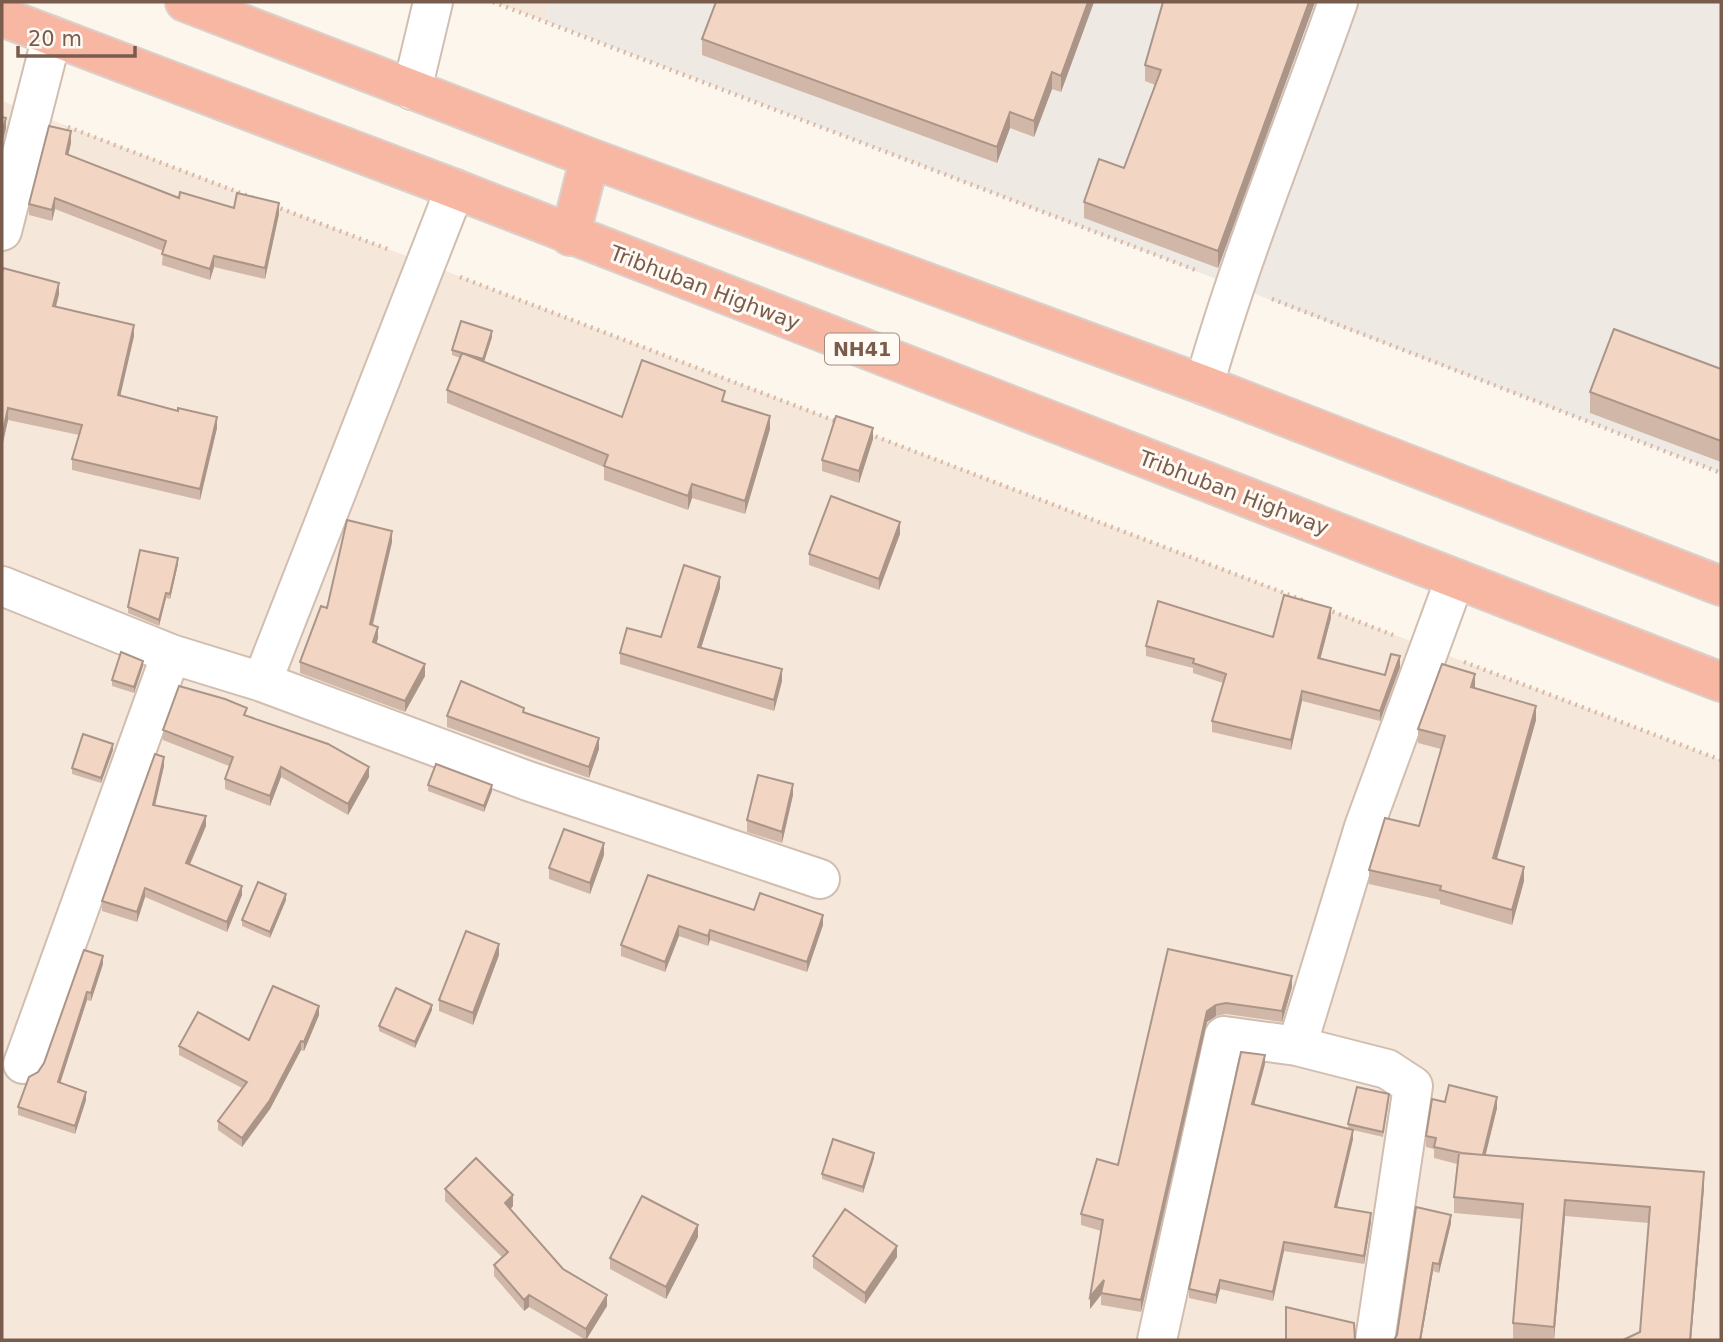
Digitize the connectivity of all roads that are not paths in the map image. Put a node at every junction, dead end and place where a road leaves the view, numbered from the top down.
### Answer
1 (433, 2) edge
2 (1338, 2) edge
3 (192, 3) edge
4 (2, 16) edge
5 (52, 36) junction
6 (412, 90) junction
7 (590, 158) junction
8 (455, 189) junction
9 (2, 231) edge
10 (570, 236) junction
11 (1204, 385) junction
12 (1455, 579) junction
13 (2, 586) edge
14 (1721, 586) edge
15 (171, 654) junction
16 (262, 682) junction
17 (1721, 682) edge
18 (820, 879) dead end
19 (1297, 1046) junction
20 (23, 1064) dead end
21 (1157, 1340) edge
22 (1376, 1340) edge

1 - 6 street
2 - 11 street
3 - 6 highway
4 - 5 highway, Tribhuban Highway / NH41
5 - 8 highway, Tribhuban Highway / NH41
5 - 9 street
6 - 7 highway
7 - 10 highway
7 - 11 highway
8 - 10 highway, Tribhuban Highway / NH41
8 - 16 street
10 - 12 highway, Tribhuban Highway / NH41
11 - 14 highway
12 - 17 highway, Tribhuban Highway / NH41
12 - 19 street
13 - 15 street
15 - 16 street
15 - 20 street
16 - 18 street
19 - 21 street
19 - 22 street

